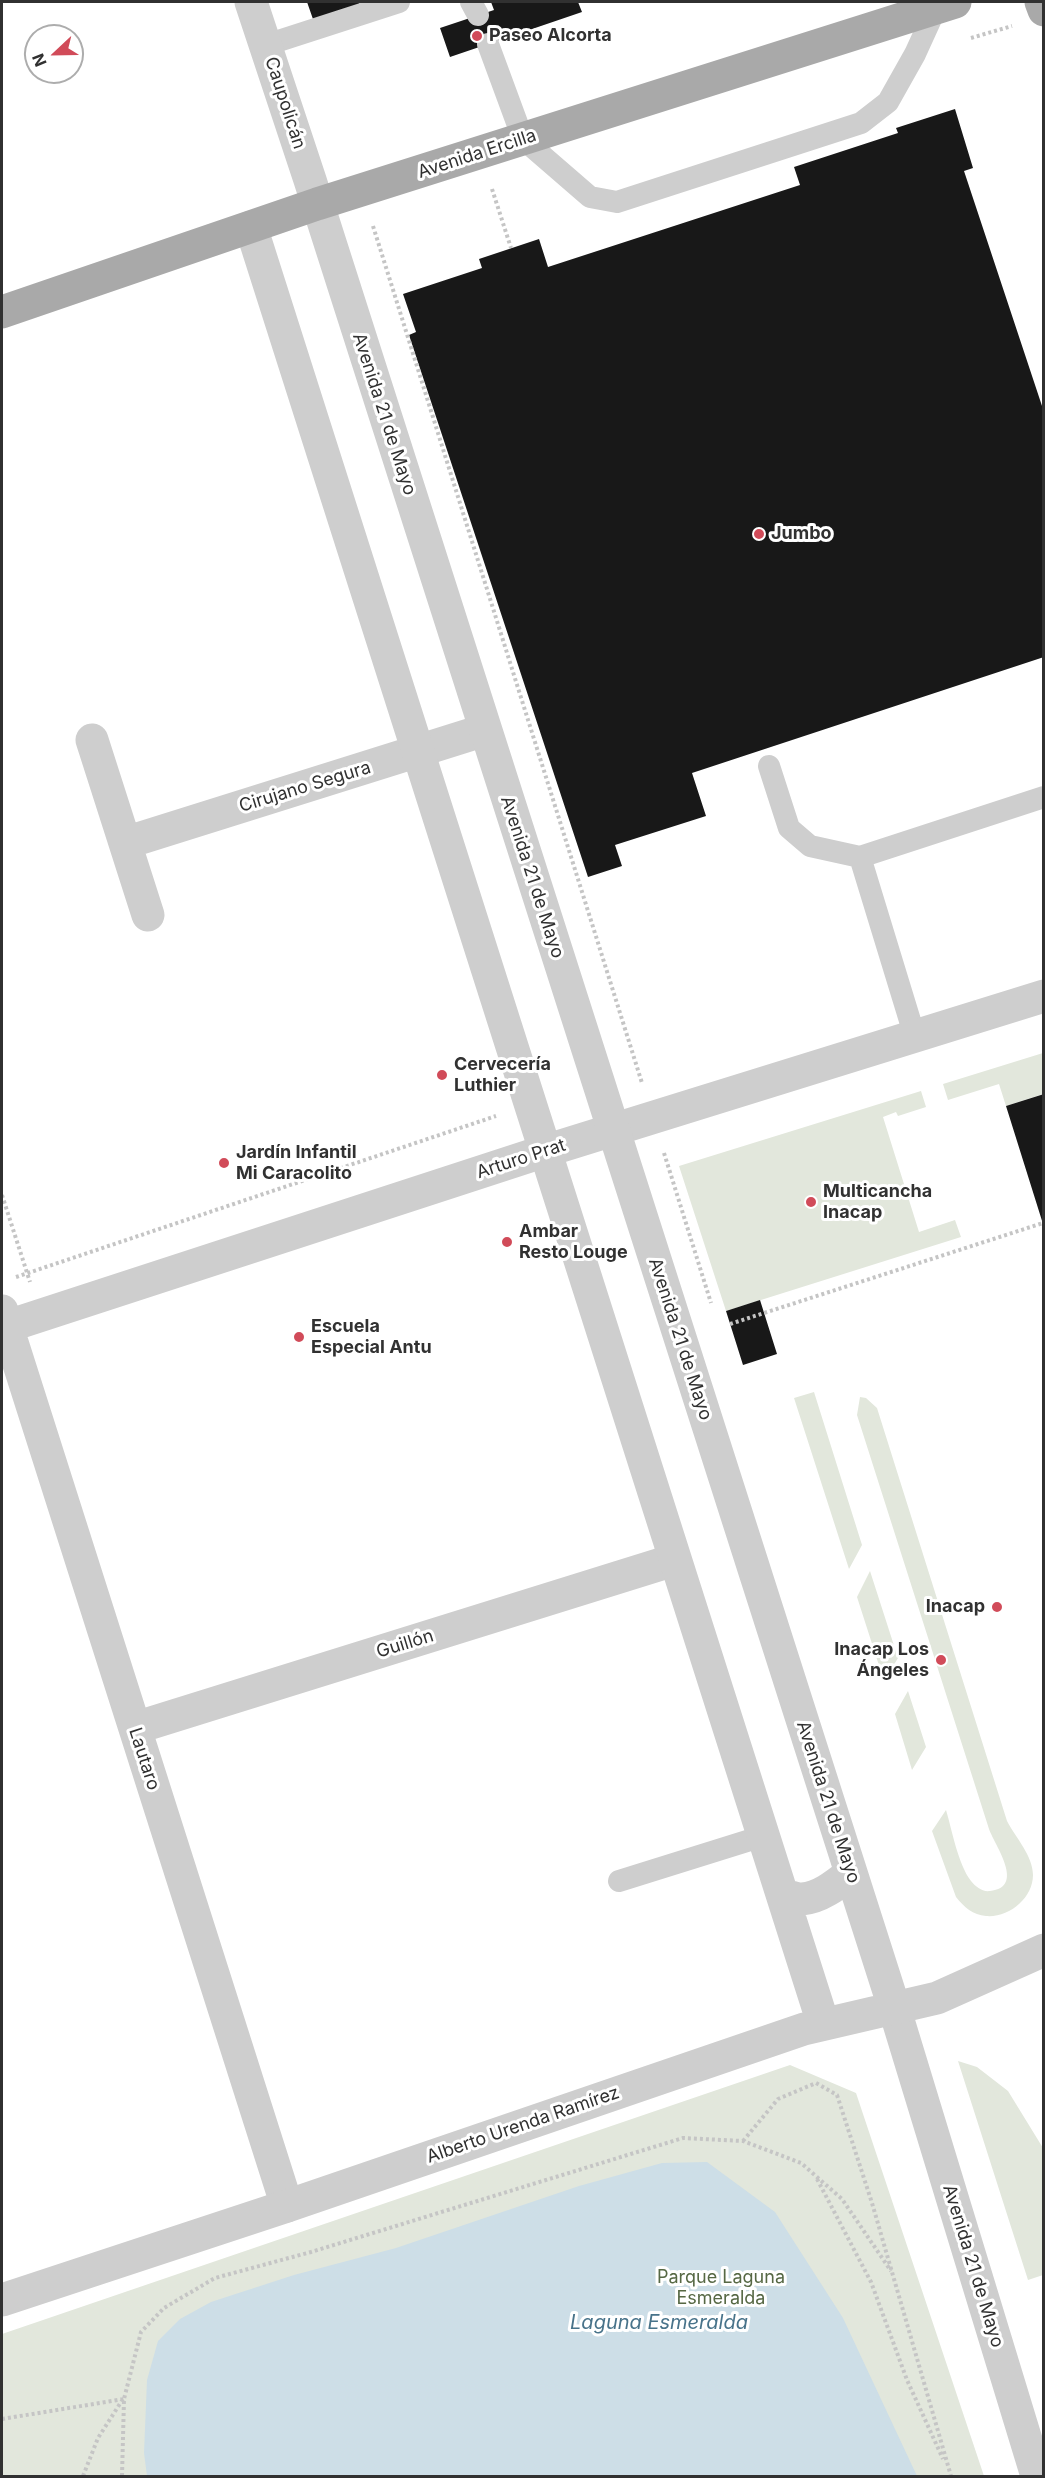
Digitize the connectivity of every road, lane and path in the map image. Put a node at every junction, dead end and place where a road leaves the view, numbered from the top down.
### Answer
1 (251, 2) edge
2 (399, 2) edge
3 (1041, 2) edge
4 (945, 5) edge
5 (1044, 10) edge
6 (488, 44) dead end
7 (266, 45) junction
8 (523, 139) junction
9 (492, 189) dead end
10 (318, 204) junction
11 (251, 227) junction
12 (511, 248) dead end
13 (2, 312) edge
14 (485, 730) junction
15 (92, 740) dead end
16 (418, 751) junction
17 (769, 766) dead end
18 (1044, 797) edge
19 (125, 843) junction
20 (860, 857) junction
21 (148, 915) dead end
22 (1044, 996) edge
23 (915, 1037) junction
24 (639, 1075) dead end
25 (600, 1086) junction
26 (531, 1106) junction
27 (614, 1129) junction
28 (545, 1151) junction
29 (2, 1195) edge
30 (1043, 1223) edge
31 (27, 1273) junction
32 (10, 1279) dead end
33 (40, 1316) junction
34 (3, 1322) edge
35 (730, 1324) dead end
36 (674, 1560) junction
37 (135, 1728) junction
38 (763, 1836) junction
39 (851, 1873) junction
40 (619, 1881) dead end
41 (782, 1894) junction
42 (1044, 1950) edge
43 (894, 2007) junction
44 (823, 2023) junction
45 (743, 2141) junction
46 (816, 2176) junction
47 (287, 2206) junction
48 (891, 2271) junction
49 (2, 2300) edge
50 (124, 2398) junction
51 (2, 2419) edge
52 (950, 2474) edge
53 (84, 2476) edge
54 (122, 2476) edge
55 (1036, 2476) edge

1 - 7 street, Caupolicán
2 - 7 lane
3 - 5 main road
4 - 8 main road, Avenida Ercilla
4 - 8 lane
6 - 8 lane
7 - 10 street, Caupolicán
8 - 10 main road, Avenida Ercilla
9 - 12 path
10 - 11 main road, Avenida Ercilla
10 - 14 street, Avenida 21 de Mayo
11 - 13 main road, Avenida Ercilla
11 - 16 street
14 - 16 street, Cirujano Segura
14 - 25 street, Avenida 21 de Mayo
15 - 19 street
16 - 19 street, Cirujano Segura
16 - 26 street
17 - 20 lane
18 - 20 lane
19 - 21 street
20 - 23 lane
22 - 23 street, Arturo Prat
23 - 27 street, Arturo Prat
24 - 25 path
25 - 27 street, Avenida 21 de Mayo
26 - 28 street
26 - 31 path
27 - 28 street, Arturo Prat
27 - 39 street, Avenida 21 de Mayo
28 - 33 street, Arturo Prat
28 - 36 street
29 - 31 path
30 - 35 path
31 - 32 path
31 - 33 path
33 - 34 street, Arturo Prat
34 - 37 street, Lautaro
36 - 37 street, Guillón
36 - 38 street
37 - 47 street, Lautaro
38 - 40 lane
38 - 41 street
39 - 41 street
39 - 43 street, Avenida 21 de Mayo
41 - 44 street
42 - 43 street, Alberto Urenda Ramírez
43 - 44 street, Alberto Urenda Ramírez
43 - 55 street, Avenida 21 de Mayo
44 - 47 street, Alberto Urenda Ramírez
45 - 46 path
45 - 48 path
45 - 50 path
46 - 48 path
46 - 52 path
47 - 49 street, Alberto Urenda Ramírez
48 - 52 path
50 - 51 path
50 - 53 path
50 - 54 path

